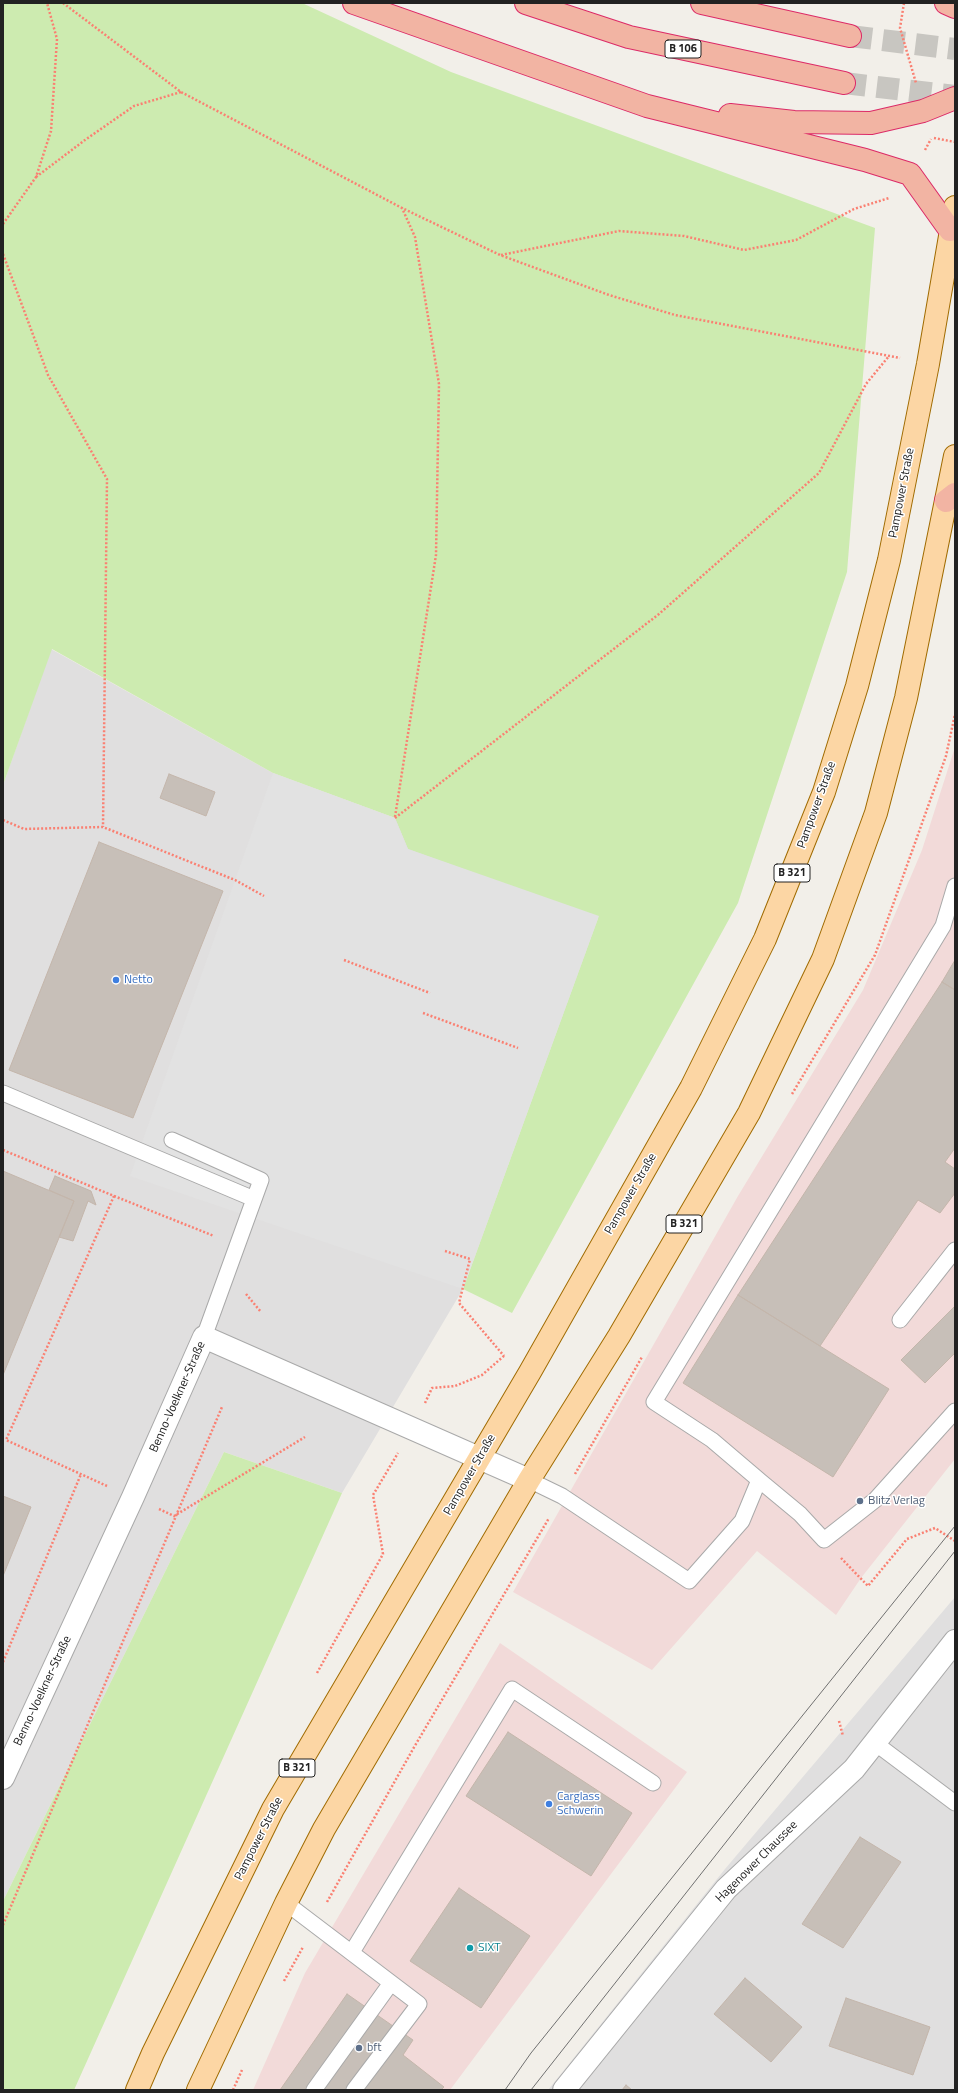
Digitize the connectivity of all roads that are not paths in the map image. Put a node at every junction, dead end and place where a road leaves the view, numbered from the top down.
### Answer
1 (354, 3) edge
2 (526, 3) edge
3 (702, 3) edge
4 (946, 3) edge
5 (955, 7) edge
6 (850, 36) tunnel mouth
7 (844, 83) tunnel mouth
8 (955, 98) edge
9 (647, 106) junction
10 (955, 207) edge
11 (950, 230) junction
12 (955, 456) edge
13 (951, 498) edge
14 (955, 886) edge
15 (3, 1093) edge
16 (172, 1140) dead end
17 (254, 1199) junction
18 (955, 1250) edge
19 (900, 1320) dead end
20 (204, 1337) junction
21 (955, 1411) edge
22 (480, 1458) junction
23 (529, 1480) junction
24 (759, 1480) junction
25 (955, 1641) edge
26 (875, 1743) junction
27 (3, 1778) edge
28 (653, 1783) dead end
29 (955, 1803) edge
30 (286, 1903) junction
31 (352, 1952) junction
32 (391, 1982) junction
33 (137, 2090) edge
34 (198, 2090) edge
35 (314, 2090) edge
36 (354, 2090) edge
37 (564, 2090) edge

1 - 9 highway
2 - 7 highway, B 106
3 - 6 highway
4 - 5 highway
8 - 9 highway
9 - 11 highway
10 - 11 main road, B 321
11 - 22 main road, Pampower Straße / B 321
12 - 13 main road, B 321
13 - 23 main road, B 321
14 - 24 lane
15 - 17 lane
16 - 17 lane
17 - 20 lane
18 - 19 lane
20 - 22 street, Benno-Voelkner-Straße
20 - 27 street, Benno-Voelkner-Straße
21 - 24 lane
22 - 23 street, Benno-Voelkner-Straße
22 - 33 main road, Pampower Straße / B 321
23 - 24 lane
23 - 30 main road, B 321
25 - 26 street, Hagenower Chaussee
26 - 29 lane
26 - 37 street, Hagenower Chaussee
28 - 31 lane
30 - 31 lane
30 - 34 main road, B 321
31 - 32 lane
32 - 35 lane
32 - 36 lane

